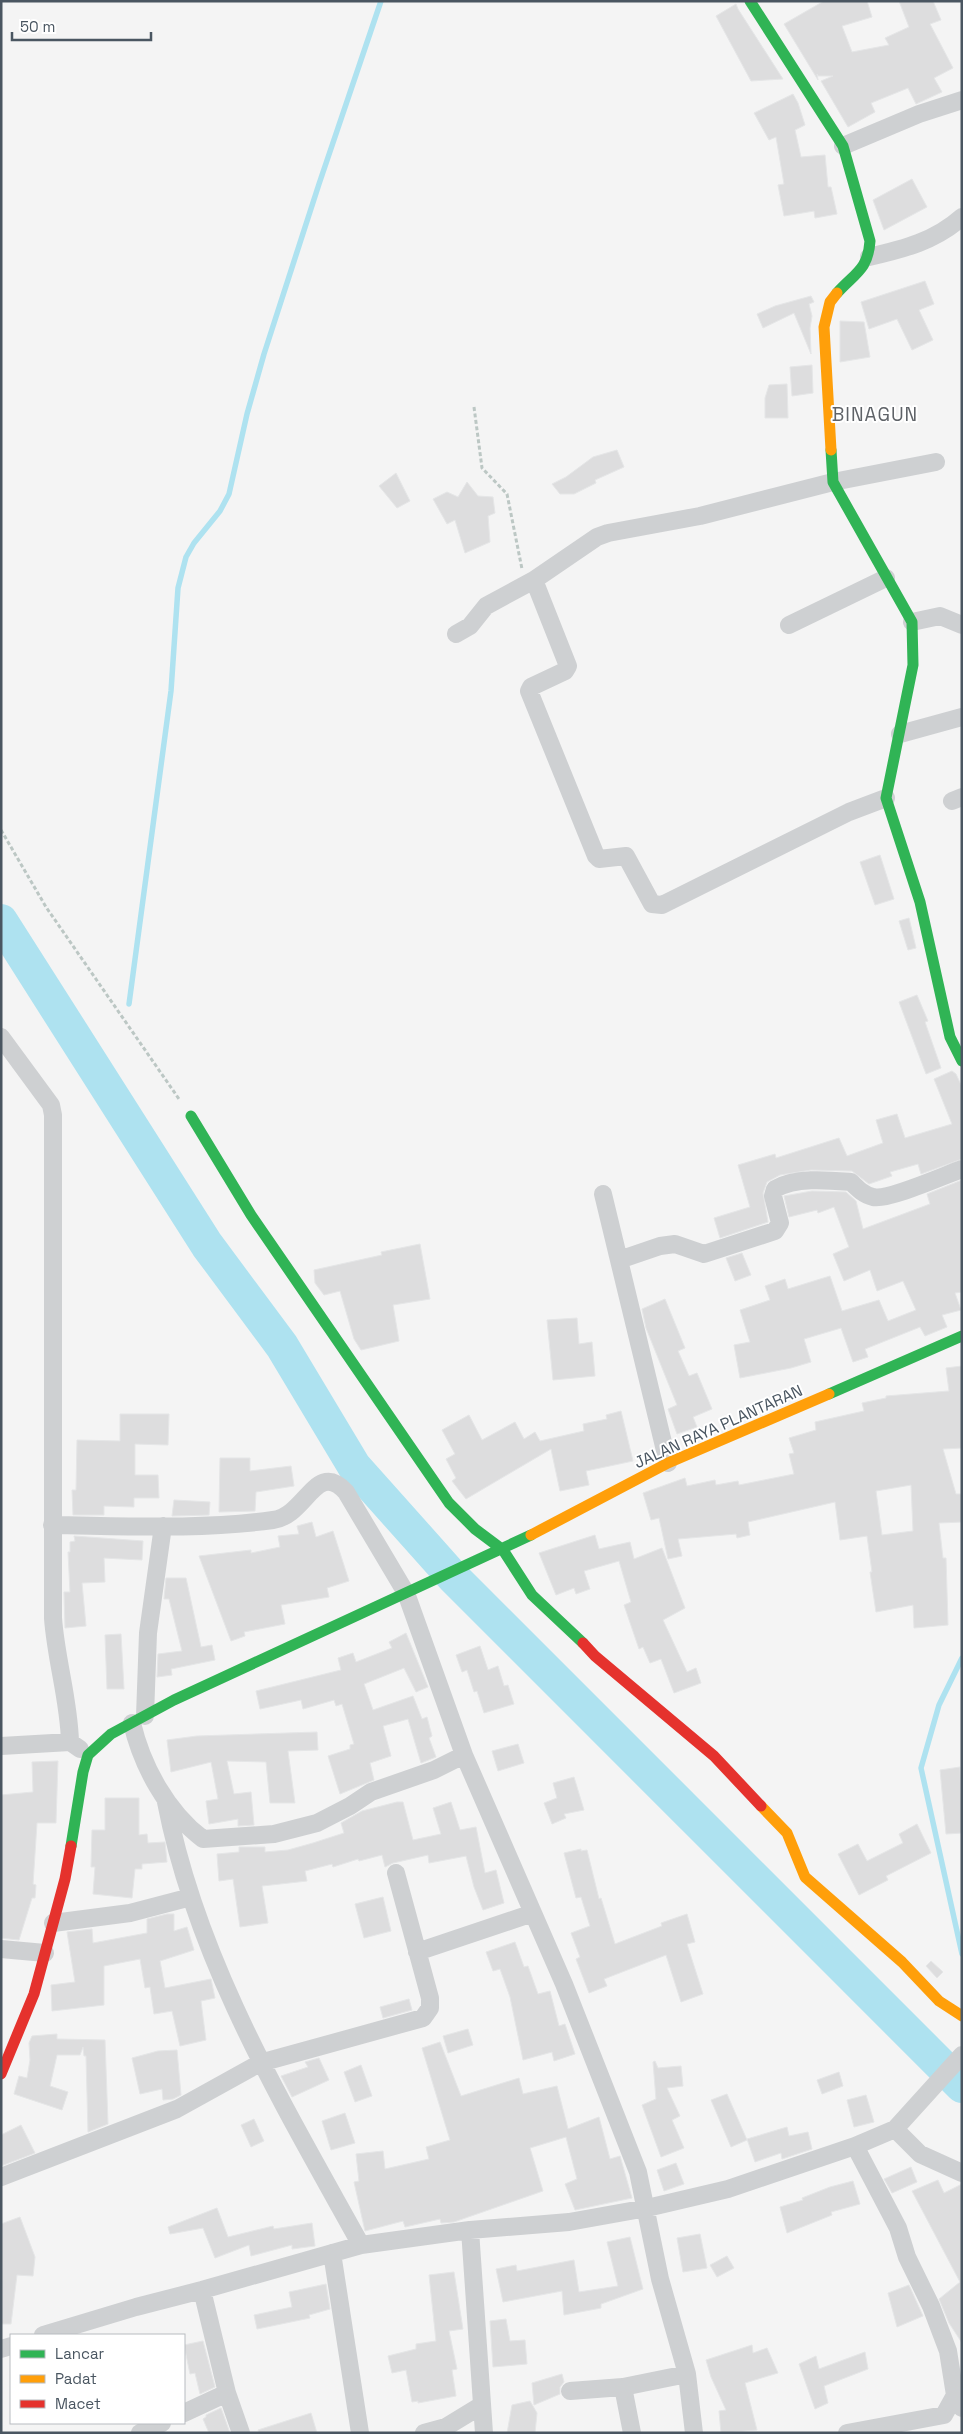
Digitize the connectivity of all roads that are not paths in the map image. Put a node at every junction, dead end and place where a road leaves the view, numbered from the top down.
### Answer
1 (750, 1) edge
2 (962, 100) edge
3 (843, 146) junction
4 (962, 218) edge
5 (869, 257) junction
6 (936, 462) dead end
7 (833, 482) junction
8 (886, 578) junction
9 (530, 582) junction
10 (912, 622) junction
11 (789, 625) dead end
12 (962, 625) edge
13 (456, 634) dead end
14 (962, 717) edge
15 (900, 734) junction
16 (886, 798) junction
17 (1, 1037) edge
18 (962, 1061) edge
19 (191, 1116) road end
20 (962, 1169) edge
21 (603, 1194) dead end
22 (619, 1260) junction
23 (962, 1336) edge
24 (668, 1463) junction
25 (52, 1525) junction
26 (163, 1526) junction
27 (498, 1552) junction
28 (412, 1591) junction
29 (139, 1719) junction
30 (70, 1742) junction
31 (1, 1746) edge
32 (464, 1755) junction
33 (88, 1756) junction
34 (165, 1797) junction
35 (396, 1873) dead end
36 (191, 1897) junction
37 (533, 1914) junction
38 (53, 1923) junction
39 (1, 1949) edge
40 (417, 1952) junction
41 (45, 1953) junction
42 (961, 2017) edge
43 (962, 2055) edge
44 (260, 2064) junction
45 (3, 2065) edge
46 (894, 2129) junction
47 (855, 2146) junction
48 (962, 2173) edge
49 (1, 2177) edge
50 (647, 2208) junction
51 (470, 2230) junction
52 (361, 2245) junction
53 (332, 2253) junction
54 (202, 2290) junction
55 (47, 2334) edge
56 (687, 2374) junction
57 (623, 2387) junction
58 (570, 2391) dead end
59 (227, 2394) junction
60 (959, 2401) edge
61 (482, 2406) junction
62 (185, 2413) edge
63 (160, 2424) edge
64 (140, 2433) edge
65 (241, 2433) edge
66 (360, 2433) edge
67 (424, 2433) edge
68 (484, 2433) edge
69 (632, 2433) edge
70 (694, 2433) edge
71 (847, 2433) edge

1 - 3 street
2 - 3 street
3 - 5 street
4 - 5 street
5 - 7 street
6 - 7 street
7 - 8 street
7 - 9 street
8 - 10 street
8 - 11 street
9 - 13 street
9 - 16 street
10 - 12 street
10 - 15 street
14 - 15 street
15 - 16 street
16 - 18 street
17 - 25 street
19 - 27 street
20 - 22 street
21 - 22 street
22 - 24 street
23 - 24 street, JALAN RAYA PLANTARAN
24 - 27 street, JALAN RAYA PLANTARAN
25 - 26 street
25 - 30 street
26 - 28 street
26 - 29 street
27 - 28 street, JALAN RAYA PLANTARAN
27 - 42 street
28 - 29 street, JALAN RAYA PLANTARAN
28 - 32 street
29 - 33 street, JALAN RAYA PLANTARAN
29 - 34 street
30 - 31 street
30 - 33 street
32 - 34 street
32 - 37 street
33 - 38 street
34 - 36 street
35 - 40 street
36 - 38 street
36 - 44 street
37 - 40 street
37 - 50 street
38 - 41 street
39 - 41 street
40 - 44 street
41 - 45 street
43 - 46 street
44 - 49 street
44 - 52 street
46 - 47 street
46 - 48 street
47 - 50 street
47 - 60 street
50 - 51 street
50 - 56 street
51 - 52 street
51 - 61 street
52 - 53 street
53 - 54 street
53 - 66 street
54 - 55 street
54 - 59 street
56 - 57 street
56 - 70 street
57 - 58 street
57 - 69 street
59 - 62 street
59 - 65 street
60 - 71 street
61 - 67 street
61 - 68 street
63 - 64 street

